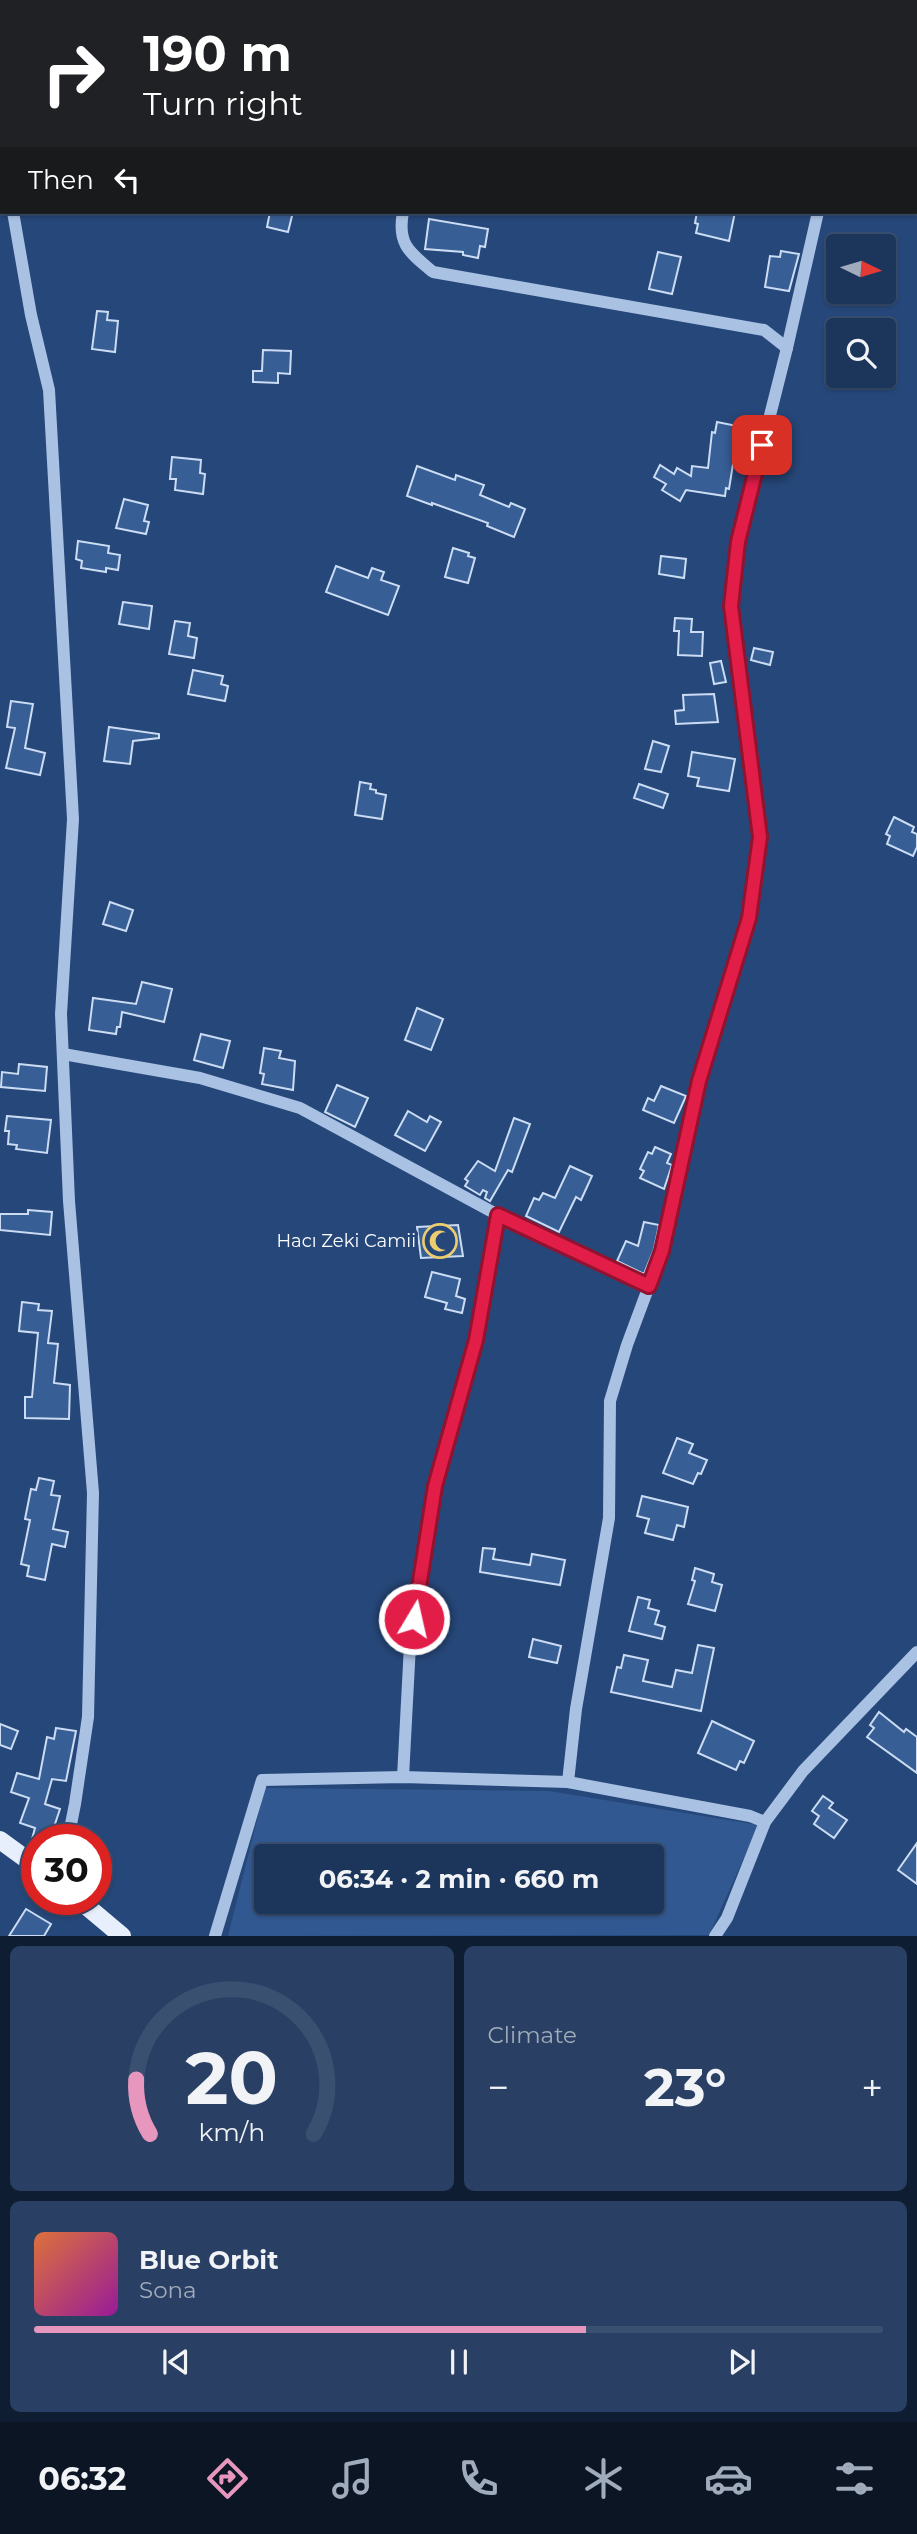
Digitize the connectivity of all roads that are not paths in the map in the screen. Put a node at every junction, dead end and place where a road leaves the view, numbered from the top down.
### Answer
1 (13, 214) edge
2 (403, 214) edge
3 (818, 214) edge
4 (787, 348) junction
5 (62, 1054) junction
6 (498, 1215) junction
7 (649, 1286) junction
8 (917, 1652) edge
9 (403, 1777) junction
10 (568, 1782) junction
11 (765, 1822) junction
12 (71, 1824) edge
13 (0, 1840) edge
14 (21, 1855) edge
15 (97, 1915) edge
16 (122, 1936) edge
17 (215, 1936) edge
18 (715, 1936) edge

1 - 5 street
2 - 4 street
3 - 4 street
4 - 7 street
5 - 6 street
5 - 12 street
6 - 7 street
6 - 9 street
7 - 10 street
8 - 11 street
9 - 10 street
9 - 17 street
10 - 11 street
11 - 18 street
13 - 14 main road
15 - 16 main road

